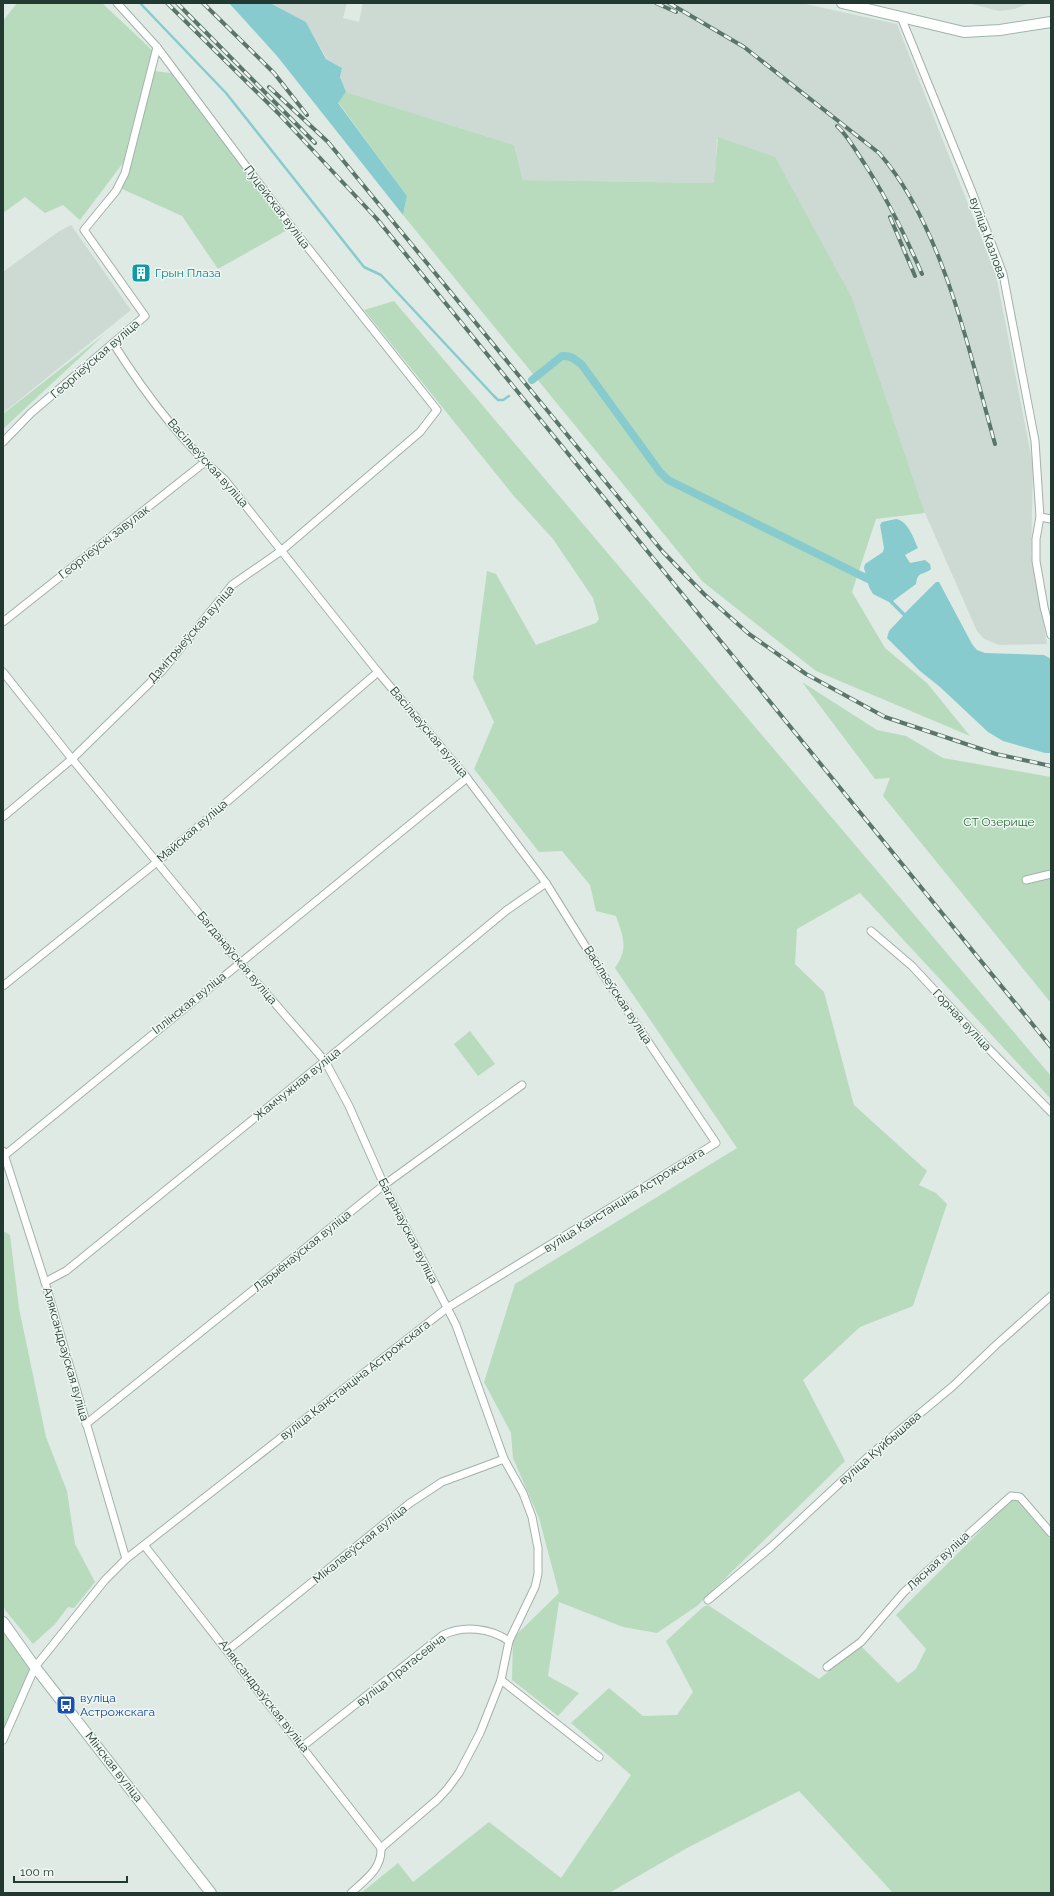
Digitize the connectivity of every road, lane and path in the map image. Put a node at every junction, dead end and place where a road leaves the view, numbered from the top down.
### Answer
1 (117, 3) edge
2 (842, 3) edge
3 (900, 17) junction
4 (1051, 22) edge
5 (157, 48) junction
6 (113, 343) junction
7 (437, 410) joint
8 (3, 442) edge
9 (205, 462) junction
10 (1040, 517) junction
11 (1051, 519) edge
12 (281, 551) junction
13 (3, 622) edge
14 (1051, 635) edge
15 (3, 672) edge
16 (378, 672) junction
17 (72, 759) junction
18 (467, 778) junction
19 (3, 817) edge
20 (157, 862) junction
21 (1051, 874) edge
22 (1026, 880) dead end
23 (546, 883) junction
24 (870, 931) dead end
25 (239, 962) junction
26 (3, 986) edge
27 (325, 1062) junction
28 (522, 1085) dead end
29 (1051, 1112) edge
30 (716, 1143) joint
31 (4, 1153) edge
32 (384, 1185) junction
33 (45, 1282) junction
34 (1051, 1296) edge
35 (447, 1308) junction
36 (86, 1424) junction
37 (504, 1459) junction
38 (1051, 1533) edge
39 (144, 1545) junction
40 (126, 1559) junction
41 (708, 1600) dead end
42 (3, 1622) edge
43 (509, 1641) junction
44 (228, 1650) junction
45 (35, 1667) junction
46 (827, 1667) dead end
47 (501, 1680) junction
48 (3, 1740) edge
49 (303, 1746) junction
50 (598, 1757) dead end
51 (382, 1848) junction
52 (211, 1893) edge
53 (351, 1893) edge

1 - 5 street, Пуцейская вуліца
2 - 3 main road
3 - 4 main road
3 - 10 street, вуліца Казлова
5 - 6 street, Георгіеўская вуліца
5 - 7 street, Пуцейская вуліца
6 - 8 street, Георгіеўская вуліца
6 - 9 street, Васільеўская вуліца
7 - 12 street, Дзмітрыеўская вуліца
9 - 12 street, Васільеўская вуліца
9 - 13 street, Георгіеўскі завулак
10 - 11 street
10 - 14 street, вуліца Казлова
12 - 16 street, Васільеўская вуліца
12 - 17 street, Дзмітрыеўская вуліца
15 - 17 street, Багданаўская вуліца
16 - 18 street, Васільеўская вуліца
16 - 20 street, Майская вуліца
17 - 19 street, Дзмітрыеўская вуліца
17 - 20 street, Багданаўская вуліца
18 - 23 street, Васільеўская вуліца
18 - 25 street, Іллінская вуліца
20 - 25 street, Багданаўская вуліца
20 - 26 street, Майская вуліца
21 - 22 street
23 - 27 street, Жамчужная вуліца
23 - 30 street, Васільеўская вуліца
24 - 29 street, Горная вуліца
25 - 27 street, Багданаўская вуліца
25 - 31 street, Іллінская вуліца
27 - 32 street, Багданаўская вуліца
27 - 33 street, Жамчужная вуліца
28 - 32 street, Ларыёнаўская вуліца
30 - 35 street, вуліца Канстанціна Астрожскага
31 - 33 street, Аляксандраўская вуліца
32 - 35 street, Багданаўская вуліца
32 - 36 street, Ларыёнаўская вуліца
33 - 36 street, Аляксандраўская вуліца
34 - 41 street, вуліца Куйбышава
35 - 37 street, Багданаўская вуліца
35 - 39 street, вуліца Канстанціна Астрожскага
36 - 40 street, Аляксандраўская вуліца
37 - 43 street, Багданаўская вуліца
37 - 44 street, Мікалаеўская вуліца
38 - 46 street, Лясная вуліца
39 - 40 street, вуліца Канстанціна Астрожскага
39 - 44 street, Аляксандраўская вуліца
40 - 45 street, вуліца Канстанціна Астрожскага
42 - 45 main road, Мінская вуліца
43 - 47 street, Багданаўская вуліца
43 - 49 street, вуліца Пратасевіча
44 - 49 street, Аляксандраўская вуліца
45 - 48 street, вуліца Канстанціна Астрожскага
45 - 52 main road, Мінская вуліца
47 - 50 street
47 - 51 street, Багданаўская вуліца
49 - 51 street, Аляксандраўская вуліца
51 - 53 street

